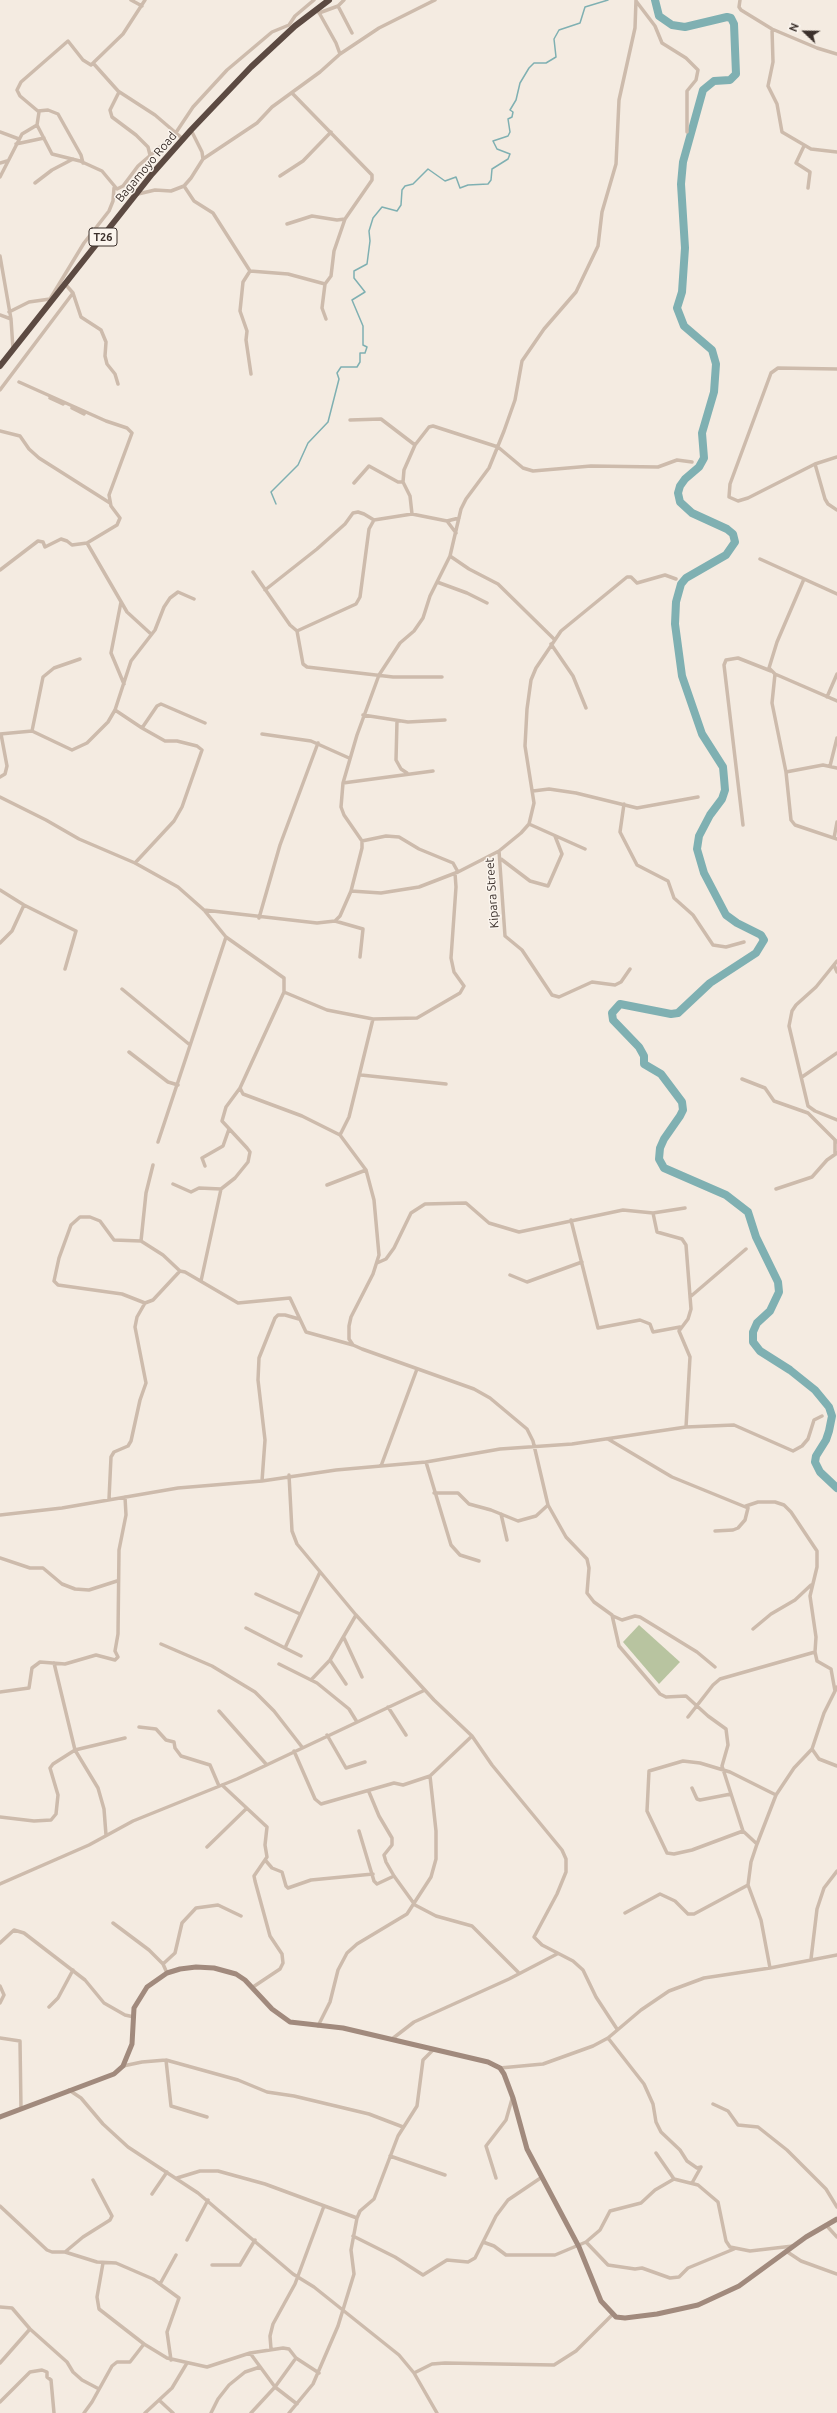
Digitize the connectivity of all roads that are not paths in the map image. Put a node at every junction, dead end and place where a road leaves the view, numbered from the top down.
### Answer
1 (131, 0) edge
2 (145, 0) edge
3 (314, 0) edge
4 (329, 0) edge
5 (344, 0) edge
6 (436, 0) edge
7 (636, 0) edge
8 (740, 0) edge
9 (142, 6) junction
10 (338, 6) junction
11 (318, 11) junction
12 (772, 29) junction
13 (352, 33) dead end
14 (340, 54) junction
15 (837, 54) edge
16 (93, 63) junction
17 (118, 90) junction
18 (292, 93) junction
19 (38, 111) junction
20 (37, 125) junction
21 (190, 130) junction
22 (0, 132) edge
23 (331, 132) junction
24 (687, 132) dead end
25 (174, 134) junction
26 (44, 138) junction
27 (19, 139) junction
28 (183, 139) junction
29 (15, 144) junction
30 (804, 146) junction
31 (837, 152) edge
32 (150, 155) junction
33 (73, 159) junction
34 (203, 159) junction
35 (0, 162) edge
36 (6, 162) junction
37 (83, 162) junction
38 (280, 176) dead end
39 (0, 177) edge
40 (35, 183) dead end
41 (184, 186) junction
42 (114, 188) junction
43 (808, 188) dead end
44 (136, 194) junction
45 (345, 219) junction
46 (286, 224) dead end
47 (0, 256) edge
48 (0, 262) edge
49 (250, 271) junction
50 (325, 284) junction
51 (66, 285) junction
52 (73, 293) junction
53 (9, 312) junction
54 (0, 315) edge
55 (11, 319) junction
56 (326, 319) dead end
57 (13, 350) junction
58 (0, 365) edge
59 (837, 369) edge
60 (251, 374) dead end
61 (11, 377) junction
62 (19, 382) junction
63 (118, 384) dead end
64 (0, 390) edge
65 (84, 414) dead end
66 (350, 420) dead end
67 (0, 431) edge
68 (415, 445) junction
69 (498, 447) junction
70 (837, 456) edge
71 (692, 462) dead end
72 (815, 464) junction
73 (403, 482) junction
74 (354, 483) dead end
75 (110, 503) junction
76 (837, 510) edge
77 (412, 514) junction
78 (459, 518) junction
79 (374, 520) junction
80 (447, 521) junction
81 (456, 533) junction
82 (87, 543) junction
83 (450, 556) junction
84 (760, 559) dead end
85 (0, 570) edge
86 (254, 572) dead end
87 (676, 579) dead end
88 (804, 579) junction
89 (437, 582) junction
90 (265, 590) junction
91 (837, 594) edge
92 (194, 599) dead end
93 (121, 602) junction
94 (487, 603) dead end
95 (297, 631) junction
96 (152, 634) junction
97 (554, 639) junction
98 (552, 644) junction
99 (80, 659) dead end
100 (773, 672) junction
101 (837, 674) edge
102 (379, 675) junction
103 (442, 676) dead end
104 (780, 676) junction
105 (775, 680) junction
106 (124, 684) junction
107 (827, 697) junction
108 (837, 701) edge
109 (586, 708) dead end
110 (115, 710) junction
111 (363, 715) junction
112 (445, 720) dead end
113 (397, 721) junction
114 (205, 723) dead end
115 (142, 728) junction
116 (32, 731) junction
117 (0, 734) edge
118 (262, 734) dead end
119 (837, 738) edge
120 (318, 743) junction
121 (349, 758) junction
122 (830, 766) junction
123 (837, 768) edge
124 (433, 771) dead end
125 (786, 772) junction
126 (407, 774) junction
127 (0, 777) edge
128 (343, 783) junction
129 (533, 791) junction
130 (698, 797) dead end
131 (0, 798) edge
132 (6, 801) junction
133 (0, 802) edge
134 (624, 804) junction
135 (837, 822) edge
136 (529, 824) junction
137 (743, 825) dead end
138 (555, 836) junction
139 (835, 838) edge
140 (362, 841) junction
141 (585, 849) dead end
142 (499, 851) junction
143 (501, 859) junction
144 (135, 863) junction
145 (457, 872) junction
146 (0, 890) edge
147 (351, 891) junction
148 (24, 905) junction
149 (204, 910) junction
150 (259, 918) junction
151 (336, 921) junction
152 (226, 937) junction
153 (744, 942) dead end
154 (0, 943) edge
155 (360, 957) dead end
156 (837, 961) edge
157 (834, 965) junction
158 (65, 969) dead end
159 (630, 969) dead end
160 (837, 972) edge
161 (122, 989) dead end
162 (284, 992) junction
163 (373, 1019) junction
164 (190, 1045) junction
165 (129, 1052) dead end
166 (837, 1053) edge
167 (361, 1074) junction
168 (802, 1077) junction
169 (742, 1078) dead end
170 (446, 1084) dead end
171 (178, 1085) junction
172 (240, 1088) junction
173 (837, 1120) edge
174 (229, 1129) junction
175 (340, 1135) junction
176 (836, 1141) edge
177 (158, 1142) dead end
178 (836, 1153) edge
179 (153, 1165) dead end
180 (205, 1166) dead end
181 (366, 1170) junction
182 (173, 1184) dead end
183 (327, 1185) dead end
184 (221, 1189) junction
185 (776, 1189) dead end
186 (685, 1208) dead end
187 (653, 1214) junction
188 (571, 1220) junction
189 (142, 1241) junction
190 (746, 1249) dead end
191 (582, 1262) junction
192 (377, 1263) junction
193 (180, 1271) junction
194 (510, 1275) dead end
195 (201, 1281) junction
196 (690, 1297) junction
197 (145, 1303) junction
198 (299, 1319) junction
199 (680, 1327) junction
200 (353, 1345) junction
201 (416, 1369) junction
202 (822, 1416) dead end
203 (686, 1427) junction
204 (608, 1439) junction
205 (534, 1447) junction
206 (426, 1462) junction
207 (381, 1466) junction
208 (290, 1475) junction
209 (262, 1481) junction
210 (434, 1493) junction
211 (125, 1497) junction
212 (108, 1499) junction
213 (548, 1505) junction
214 (746, 1506) junction
215 (501, 1514) junction
216 (0, 1515) edge
217 (715, 1531) dead end
218 (507, 1540) dead end
219 (0, 1558) edge
220 (479, 1561) dead end
221 (320, 1572) junction
222 (117, 1581) junction
223 (813, 1582) junction
224 (256, 1594) dead end
225 (300, 1614) junction
226 (356, 1615) junction
227 (612, 1615) junction
228 (246, 1628) dead end
229 (753, 1630) dead end
230 (344, 1638) junction
231 (161, 1644) dead end
232 (285, 1648) junction
233 (815, 1652) junction
234 (301, 1656) dead end
235 (330, 1660) junction
236 (54, 1663) junction
237 (279, 1664) dead end
238 (714, 1667) dead end
239 (362, 1677) dead end
240 (312, 1680) junction
241 (346, 1684) dead end
242 (837, 1687) edge
243 (425, 1690) junction
244 (835, 1691) junction
245 (0, 1692) edge
246 (698, 1706) junction
247 (388, 1707) junction
248 (219, 1711) dead end
249 (688, 1717) dead end
250 (357, 1722) junction
251 (139, 1727) dead end
252 (327, 1735) junction
253 (406, 1735) dead end
254 (472, 1736) junction
255 (125, 1738) dead end
256 (302, 1747) junction
257 (812, 1749) junction
258 (76, 1750) junction
259 (294, 1751) junction
260 (365, 1762) dead end
261 (266, 1764) junction
262 (837, 1766) edge
263 (723, 1770) junction
264 (430, 1776) junction
265 (220, 1785) junction
266 (692, 1788) dead end
267 (369, 1792) junction
268 (731, 1794) junction
269 (776, 1795) junction
270 (246, 1809) junction
271 (0, 1817) edge
272 (359, 1831) dead end
273 (743, 1831) junction
274 (106, 1835) junction
275 (757, 1844) junction
276 (207, 1846) dead end
277 (266, 1861) junction
278 (837, 1871) edge
279 (373, 1874) junction
280 (394, 1876) junction
281 (0, 1884) edge
282 (748, 1885) junction
283 (415, 1905) junction
284 (625, 1913) dead end
285 (241, 1916) dead end
286 (113, 1923) dead end
287 (0, 1943) edge
288 (557, 1954) junction
289 (837, 1955) edge
290 (811, 1959) junction
291 (163, 1964) junction
292 (770, 1968) junction
293 (73, 1970) junction
294 (518, 1972) junction
295 (167, 1973) junction
296 (0, 1986) edge
297 (253, 1987) junction
298 (0, 2003) edge
299 (49, 2007) dead end
300 (134, 2017) junction
301 (318, 2026) junction
302 (617, 2030) junction
303 (0, 2038) edge
304 (608, 2038) junction
305 (392, 2039) junction
306 (434, 2049) junction
307 (166, 2060) junction
308 (123, 2066) junction
309 (500, 2068) junction
310 (69, 2090) junction
311 (513, 2098) junction
312 (713, 2104) dead end
313 (21, 2109) junction
314 (207, 2117) dead end
315 (0, 2118) edge
316 (402, 2127) junction
317 (656, 2153) dead end
318 (390, 2156) junction
319 (167, 2172) junction
320 (445, 2175) dead end
321 (542, 2177) junction
322 (176, 2178) junction
323 (496, 2178) dead end
324 (674, 2179) junction
325 (94, 2180) dead end
326 (692, 2183) junction
327 (152, 2194) dead end
328 (208, 2200) junction
329 (0, 2206) edge
330 (324, 2206) junction
331 (837, 2207) edge
332 (357, 2218) junction
333 (837, 2219) edge
334 (826, 2225) junction
335 (353, 2236) junction
336 (837, 2237) edge
337 (187, 2240) dead end
338 (255, 2240) junction
339 (483, 2242) junction
340 (586, 2242) junction
341 (793, 2246) junction
342 (579, 2247) junction
343 (734, 2249) junction
344 (786, 2251) junction
345 (65, 2252) junction
346 (176, 2254) dead end
347 (104, 2263) junction
348 (212, 2266) dead end
349 (837, 2274) edge
350 (297, 2277) junction
351 (160, 2284) junction
352 (0, 2306) edge
353 (344, 2310) junction
354 (612, 2315) junction
355 (30, 2329) junction
356 (144, 2344) junction
357 (271, 2349) junction
358 (250, 2353) junction
359 (296, 2358) junction
360 (171, 2360) junction
361 (0, 2363) edge
362 (187, 2363) junction
363 (260, 2367) junction
364 (319, 2373) junction
365 (414, 2373) junction
366 (275, 2387) junction
367 (99, 2389) junction
368 (159, 2400) junction
369 (0, 2402) edge
370 (298, 2404) junction
371 (54, 2413) edge
372 (84, 2413) edge
373 (145, 2413) edge
374 (173, 2413) edge
375 (211, 2413) edge
376 (251, 2413) edge
377 (289, 2413) edge
378 (437, 2413) edge

1 - 9 street
2 - 9 street
3 - 25 street
4 - 11 highway, Bagamoyo Road / T26
5 - 10 street
6 - 14 street
7 - 24 street
7 - 69 street
8 - 12 street
9 - 16 street
10 - 11 street
10 - 13 street
11 - 14 street
11 - 21 highway, Bagamoyo Road / T26
12 - 15 street
12 - 30 street
14 - 18 street
16 - 17 street
16 - 19 street
17 - 25 street
17 - 32 street
18 - 23 street
18 - 34 street
19 - 20 street
19 - 37 street
20 - 26 street
20 - 27 street
21 - 28 highway, Bagamoyo Road / T26
21 - 34 street
22 - 27 street
23 - 38 street
23 - 45 street
25 - 28 street
25 - 32 street
26 - 29 street
26 - 33 street
27 - 29 street
28 - 44 highway, Bagamoyo Road / T26
29 - 36 street
30 - 31 street
30 - 43 street
32 - 42 street
33 - 37 street
33 - 40 street
34 - 41 street
35 - 36 street
36 - 39 street
37 - 42 street
41 - 44 street
41 - 49 street
42 - 53 street
44 - 51 highway, Bagamoyo Road / T26
45 - 46 street
45 - 50 street
47 - 48 street
48 - 53 street
49 - 50 street
49 - 60 street
50 - 56 street
51 - 52 street
51 - 57 highway, Bagamoyo Road / T26
52 - 61 street
52 - 63 street
53 - 55 street
54 - 55 street
55 - 57 street
57 - 58 highway, Bagamoyo Road / T26
59 - 72 street
61 - 62 street
61 - 64 street
62 - 65 street
62 - 75 street
66 - 68 street
67 - 75 street
68 - 69 street
68 - 73 street
69 - 71 street
69 - 78 street
70 - 72 street
72 - 76 street
73 - 74 street
73 - 77 street
75 - 82 street
77 - 79 street
77 - 80 street
78 - 80 street
78 - 81 street
79 - 90 street
79 - 95 street
80 - 81 street
81 - 83 street
82 - 85 street
82 - 93 street
83 - 89 street
83 - 97 street
84 - 88 street
86 - 90 street
87 - 97 street
88 - 91 street
88 - 100 street
89 - 94 street
89 - 102 street
90 - 95 street
92 - 96 street
93 - 96 street
93 - 106 street
95 - 102 street
96 - 106 street
97 - 98 street
98 - 109 street
98 - 129 street
99 - 116 street
100 - 104 street
100 - 105 street
100 - 137 street
101 - 107 street
102 - 103 street
102 - 111 street
104 - 105 street
104 - 107 street
105 - 125 street
106 - 110 street
107 - 108 street
110 - 115 street
110 - 116 street
111 - 113 street
111 - 121 street
112 - 113 street
113 - 126 street
114 - 115 street
115 - 144 street
116 - 117 street
117 - 127 street
118 - 120 street
119 - 122 street
120 - 121 street
120 - 150 street
121 - 128 street
122 - 123 street
122 - 125 street
124 - 126 street
125 - 139 street
126 - 128 street
128 - 140 street
129 - 134 street
129 - 136 street
130 - 134 street
131 - 132 street
132 - 133 street
132 - 144 street
134 - 153 street
135 - 139 street
136 - 138 street
136 - 142 street
138 - 141 street
138 - 143 street
140 - 145 street
140 - 147 street
142 - 143 street, Kipara Street
142 - 145 street
143 - 159 street, Kipara Street
144 - 149 street
145 - 147 street
145 - 163 street
146 - 148 street
147 - 151 street
148 - 154 street
148 - 158 street
149 - 150 street
149 - 152 street
150 - 151 street
151 - 155 street
152 - 162 street
152 - 164 street
156 - 157 street
157 - 160 street
157 - 168 street
161 - 164 street
162 - 163 street
162 - 172 street
163 - 167 street
164 - 171 street
165 - 171 street
166 - 168 street
167 - 170 street
167 - 175 street
168 - 173 street
169 - 176 street
171 - 177 street
172 - 174 street
172 - 175 street
174 - 180 street
174 - 184 street
175 - 181 street
176 - 178 street
178 - 185 street
179 - 189 street
181 - 183 street
181 - 192 street
182 - 184 street
184 - 195 street
186 - 187 street
187 - 188 street
187 - 196 street
188 - 191 street
188 - 192 street
189 - 193 street
189 - 197 street
190 - 196 street
191 - 194 street
191 - 199 street
192 - 200 street
193 - 195 street
193 - 197 street
195 - 198 street
196 - 199 street
197 - 212 street
198 - 200 street
198 - 209 street
199 - 203 street
200 - 201 street
201 - 205 street
201 - 207 street
202 - 203 street
203 - 204 street
204 - 205 street
204 - 214 street
205 - 206 street
205 - 213 street
206 - 207 street
206 - 210 street
207 - 208 street
208 - 209 street
208 - 221 street
209 - 211 street
210 - 215 street
210 - 220 street
211 - 212 street
211 - 222 street
212 - 216 street
213 - 215 street
213 - 227 street
214 - 217 street
214 - 223 street
215 - 218 street
219 - 222 street
221 - 225 street
221 - 226 street
222 - 236 street
223 - 229 street
223 - 233 street
224 - 225 street
225 - 232 street
226 - 230 street
226 - 243 street
227 - 238 street
227 - 246 street
228 - 232 street
230 - 235 street
230 - 239 street
231 - 256 street
232 - 234 street
233 - 244 street
233 - 246 street
235 - 240 street
235 - 241 street
236 - 245 street
236 - 258 street
237 - 240 street
240 - 250 street
242 - 244 street
243 - 247 street
243 - 254 street
244 - 257 street
246 - 249 street
246 - 263 street
247 - 250 street
247 - 253 street
248 - 261 street
250 - 252 street
251 - 265 street
252 - 256 street
252 - 260 street
254 - 264 street
254 - 288 street
255 - 258 street
256 - 259 street
257 - 262 street
257 - 269 street
258 - 271 street
258 - 274 street
259 - 261 street
259 - 267 street
261 - 265 street
263 - 268 street
263 - 269 street
263 - 273 street
264 - 267 street
264 - 283 street
265 - 270 street
265 - 274 street
266 - 268 street
267 - 280 street
268 - 273 street
269 - 275 street
270 - 276 street
270 - 277 street
272 - 279 street
273 - 275 street
274 - 281 street
275 - 282 street
277 - 279 street
277 - 297 street
278 - 290 street
279 - 280 street
280 - 283 street
282 - 284 street
282 - 292 street
283 - 294 street
283 - 301 street
285 - 291 street
286 - 291 street
287 - 293 street
288 - 294 street
288 - 302 street
289 - 290 street
290 - 292 street
291 - 295 street
292 - 302 street
293 - 299 street
293 - 300 street
294 - 305 street
295 - 297 street
295 - 300 street
296 - 298 street
297 - 301 street
300 - 308 street
301 - 305 street
302 - 304 street
303 - 313 street
304 - 309 street
304 - 326 street
305 - 306 street
306 - 309 street
306 - 316 street
307 - 308 street
307 - 314 street
307 - 316 street
308 - 310 street
309 - 311 street
310 - 313 street
310 - 319 street
311 - 321 street
311 - 323 street
312 - 331 street
313 - 315 street
316 - 318 street
317 - 324 street
318 - 320 street
318 - 332 street
319 - 322 street
319 - 327 street
321 - 339 street
321 - 342 street
322 - 328 street
322 - 330 street
324 - 326 street
324 - 340 street
325 - 345 street
326 - 343 street
328 - 337 street
328 - 338 street
329 - 345 street
330 - 332 street
330 - 350 street
332 - 335 street
333 - 334 street
334 - 336 street
334 - 341 street
335 - 339 street
335 - 353 street
338 - 348 street
338 - 350 street
339 - 342 street
340 - 342 street
340 - 343 street
341 - 343 street
341 - 344 street
342 - 354 street
344 - 349 street
344 - 354 street
345 - 347 street
346 - 351 street
347 - 351 street
347 - 356 street
350 - 353 street
350 - 357 street
351 - 360 street
352 - 355 street
353 - 364 street
353 - 365 street
354 - 365 street
355 - 361 street
355 - 367 street
356 - 360 street
356 - 367 street
357 - 358 street
357 - 359 street
358 - 362 street
358 - 363 street
359 - 364 street
359 - 366 street
360 - 362 street
362 - 368 street
363 - 366 street
363 - 375 street
364 - 370 street
365 - 378 street
366 - 370 street
366 - 376 street
367 - 372 street
368 - 373 street
368 - 374 street
369 - 371 street
370 - 377 street

